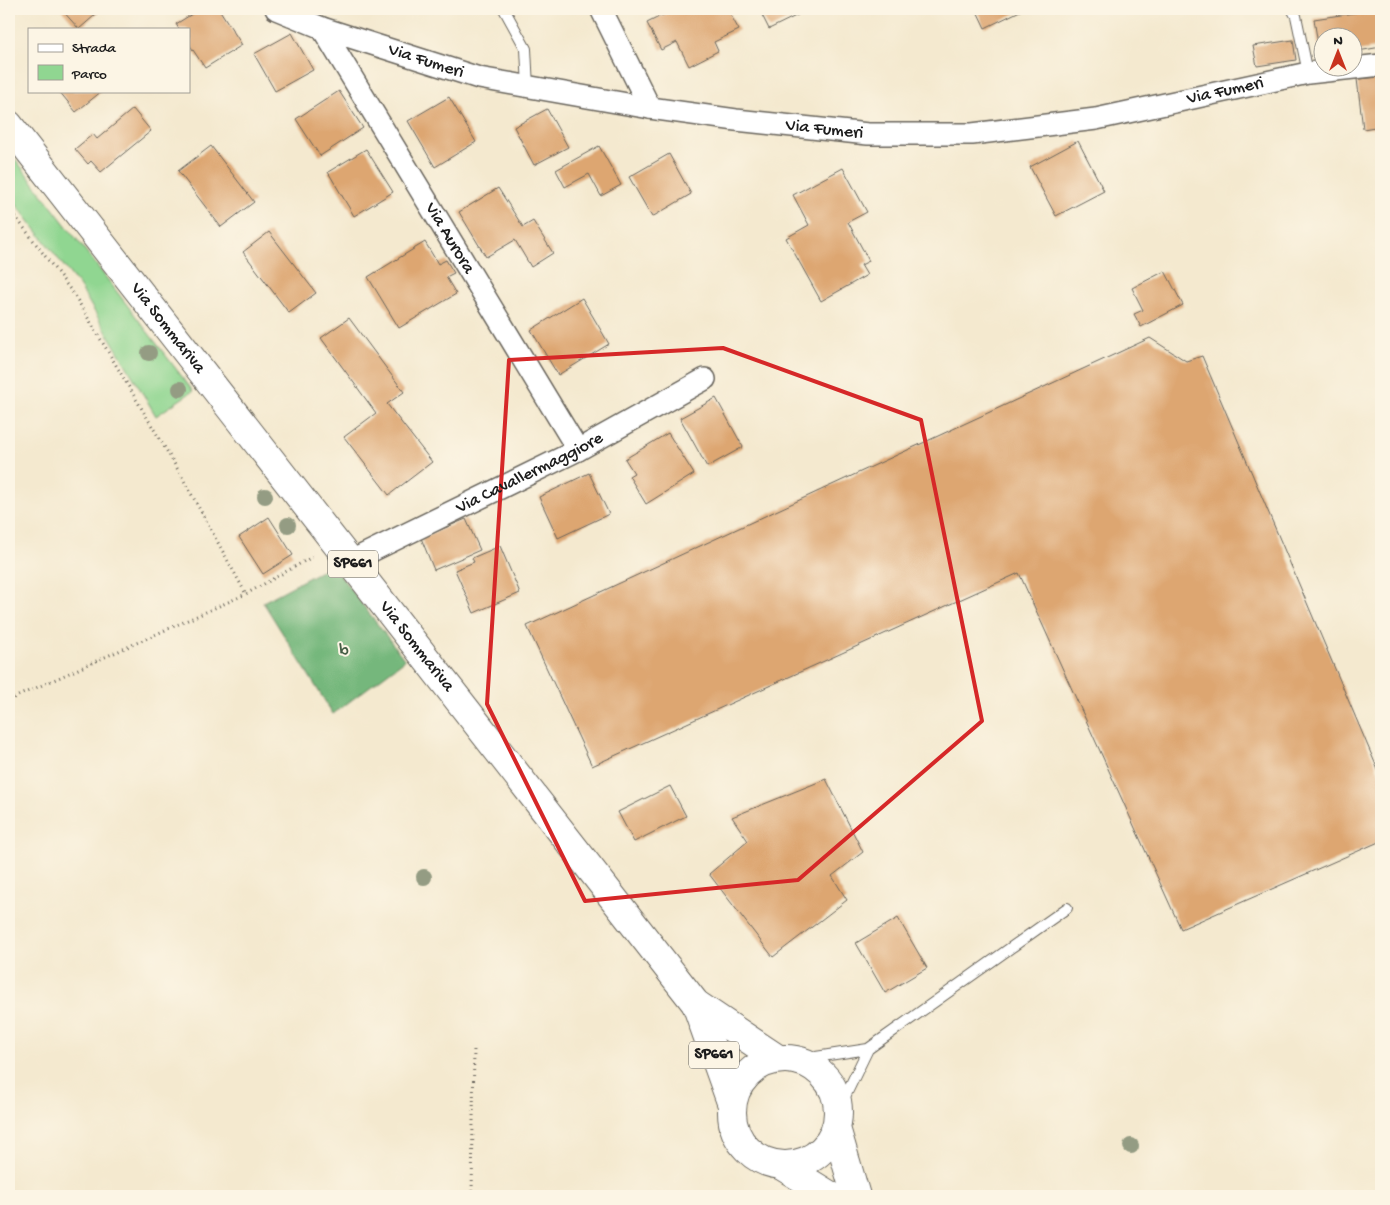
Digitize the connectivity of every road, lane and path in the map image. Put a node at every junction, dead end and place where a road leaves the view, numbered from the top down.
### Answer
1 (276, 9) edge
2 (504, 9) edge
3 (600, 9) edge
4 (1292, 9) edge
5 (322, 28) junction
6 (1381, 65) edge
7 (1308, 74) junction
8 (528, 87) junction
9 (650, 108) junction
10 (9, 125) edge
11 (9, 208) edge
12 (704, 379) dead end
13 (578, 450) junction
14 (344, 552) junction
15 (246, 594) junction
16 (9, 700) edge
17 (1067, 908) dead end
18 (696, 1004) junction
19 (474, 1046) dead end
20 (868, 1049) junction
21 (787, 1059) junction
22 (732, 1105) junction
23 (837, 1119) junction
24 (782, 1166) junction
25 (472, 1196) edge
26 (831, 1196) edge
27 (856, 1196) edge

1 - 5 street, Via Fumeri
2 - 8 lane
3 - 9 street
4 - 7 lane
5 - 8 street, Via Fumeri
5 - 13 street, Via Aurora
6 - 7 street, Via Fumeri
7 - 9 street, Via Fumeri
8 - 9 street, Via Fumeri
10 - 14 main road, Via Sommariva / SP661
11 - 15 path
12 - 13 street, Via Cavallermaggiore
13 - 14 street, Via Cavallermaggiore
14 - 15 path
14 - 18 main road, Via Sommariva / SP661
15 - 16 path
17 - 20 lane
18 - 21 main road, Via Sommariva / SP661
18 - 22 main road, Via Sommariva / SP661
19 - 25 path
20 - 21 lane
20 - 23 lane
21 - 22 main road
21 - 23 main road
22 - 24 main road
23 - 24 main road
23 - 27 main road
24 - 26 main road

